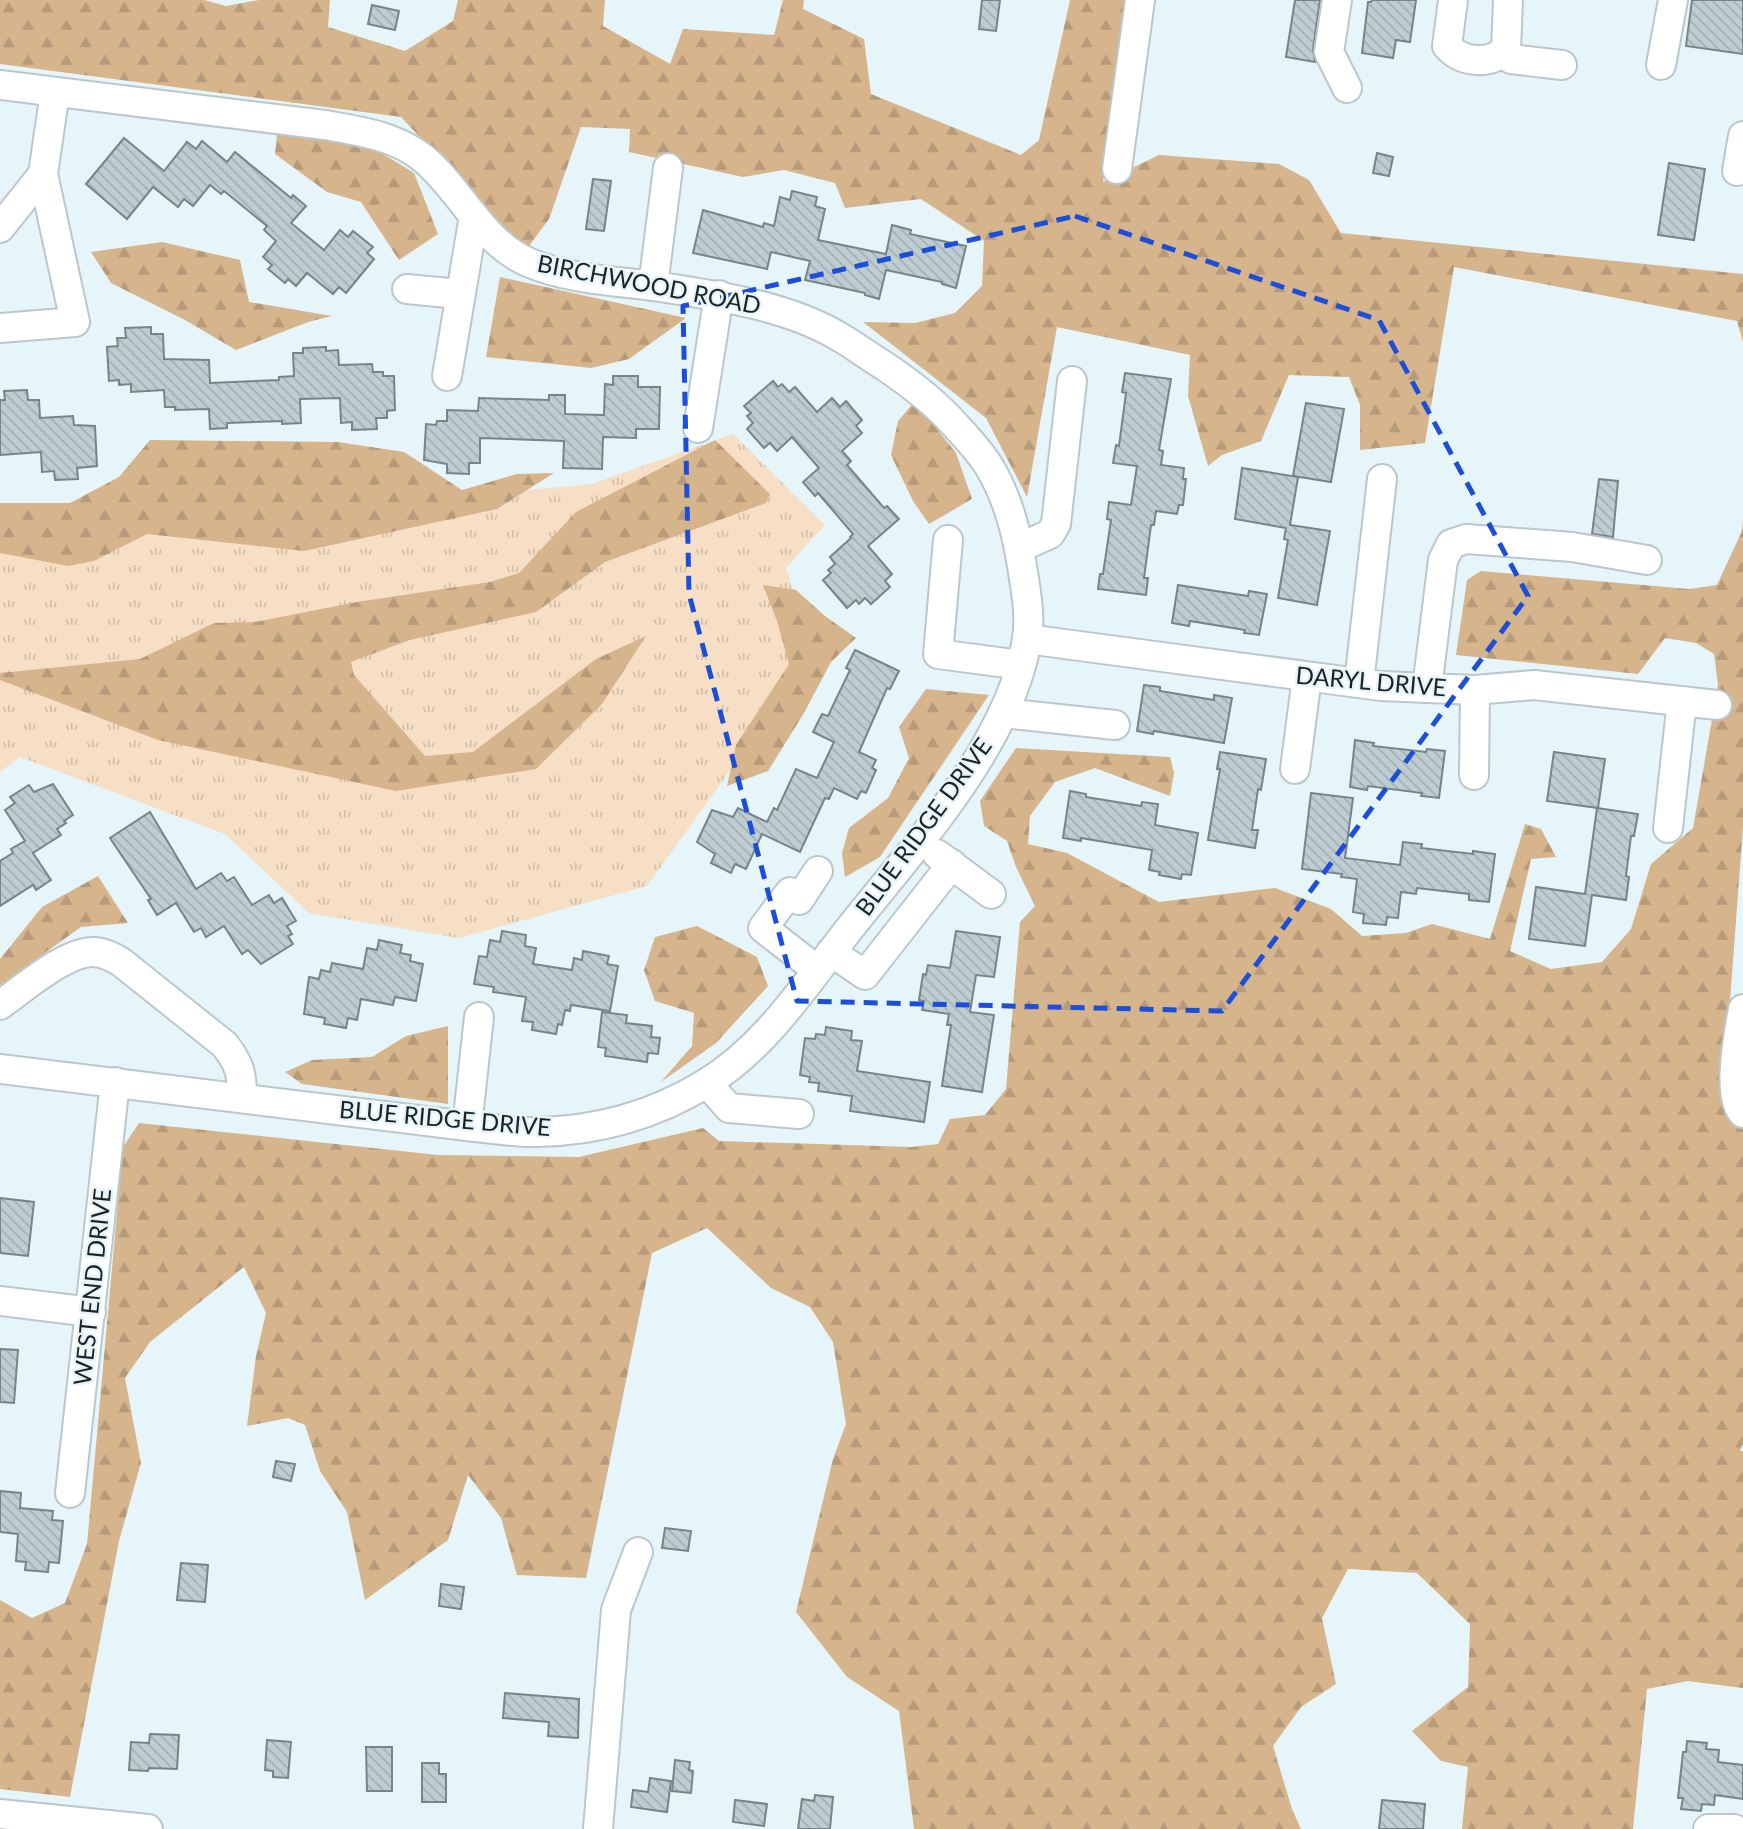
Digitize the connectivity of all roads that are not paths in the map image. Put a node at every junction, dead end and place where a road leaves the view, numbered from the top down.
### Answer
1 (1140, 0) edge
2 (1337, 0) edge
3 (1453, 0) edge
4 (1508, 0) edge
5 (1673, 0) edge
6 (1506, 50) junction
7 (1562, 65) dead end
8 (1661, 65) dead end
9 (0, 85) edge
10 (1347, 88) dead end
11 (55, 92) junction
12 (1743, 136) edge
13 (668, 168) dead end
14 (1117, 169) dead end
15 (1737, 171) dead end
16 (43, 174) junction
17 (474, 216) junction
18 (0, 228) edge
19 (653, 286) junction
20 (407, 289) dead end
21 (459, 294) junction
22 (719, 295) junction
23 (0, 328) edge
24 (447, 376) dead end
25 (1072, 381) dead end
26 (698, 428) dead end
27 (1382, 480) dead end
28 (948, 540) dead end
29 (1019, 548) junction
30 (1647, 561) dead end
31 (1023, 652) junction
32 (1307, 677) junction
33 (1359, 683) junction
34 (1427, 688) junction
35 (1475, 690) junction
36 (1682, 702) junction
37 (1717, 705) dead end
38 (1003, 713) junction
39 (1115, 726) dead end
40 (1295, 769) dead end
41 (1474, 775) dead end
42 (1668, 828) dead end
43 (918, 842) junction
44 (952, 864) junction
45 (818, 871) dead end
46 (991, 894) dead end
47 (824, 960) junction
48 (0, 1005) edge
49 (1743, 1009) edge
50 (479, 1017) dead end
51 (0, 1069) edge
52 (116, 1082) junction
53 (707, 1083) junction
54 (242, 1098) junction
55 (1743, 1113) edge
56 (799, 1114) dead end
57 (467, 1126) junction
58 (1, 1301) edge
59 (91, 1312) junction
60 (70, 1493) dead end
61 (638, 1552) dead end
62 (0, 1814) edge
63 (148, 1829) edge
64 (598, 1829) edge
65 (1708, 1829) edge
66 (1734, 1829) edge

1 - 14 street
2 - 10 street
3 - 6 street
4 - 6 street
5 - 8 street
6 - 7 street
9 - 11 street, BIRCHWOOD ROAD
11 - 16 street
11 - 17 street, BIRCHWOOD ROAD
12 - 15 street
13 - 19 street
16 - 18 street
16 - 23 street
17 - 19 street, BIRCHWOOD ROAD
17 - 21 street
19 - 22 street, BIRCHWOOD ROAD
20 - 21 street
21 - 24 street
22 - 26 street
22 - 29 street, BIRCHWOOD ROAD
25 - 29 street
27 - 33 street
28 - 31 street, DARYL DRIVE
29 - 31 street, BIRCHWOOD ROAD
30 - 34 street
31 - 32 street, DARYL DRIVE
31 - 38 street, BLUE RIDGE DRIVE
32 - 33 street, DARYL DRIVE
32 - 40 street
33 - 34 street, DARYL DRIVE
34 - 35 street, DARYL DRIVE
35 - 36 street, DARYL DRIVE
35 - 41 street
36 - 37 street, DARYL DRIVE
36 - 42 street
38 - 39 street
38 - 43 street, BLUE RIDGE DRIVE
43 - 44 street
43 - 47 street, BLUE RIDGE DRIVE
44 - 46 street
44 - 47 street
45 - 47 street
47 - 53 street, BLUE RIDGE DRIVE
48 - 54 street
49 - 55 street
50 - 57 street
51 - 52 street, BLUE RIDGE DRIVE
52 - 54 street, BLUE RIDGE DRIVE
52 - 59 street, WEST END DRIVE
53 - 56 street
53 - 57 street, BLUE RIDGE DRIVE
54 - 57 street, BLUE RIDGE DRIVE
58 - 59 street
59 - 60 street, WEST END DRIVE
61 - 64 street
62 - 63 street
65 - 66 street

